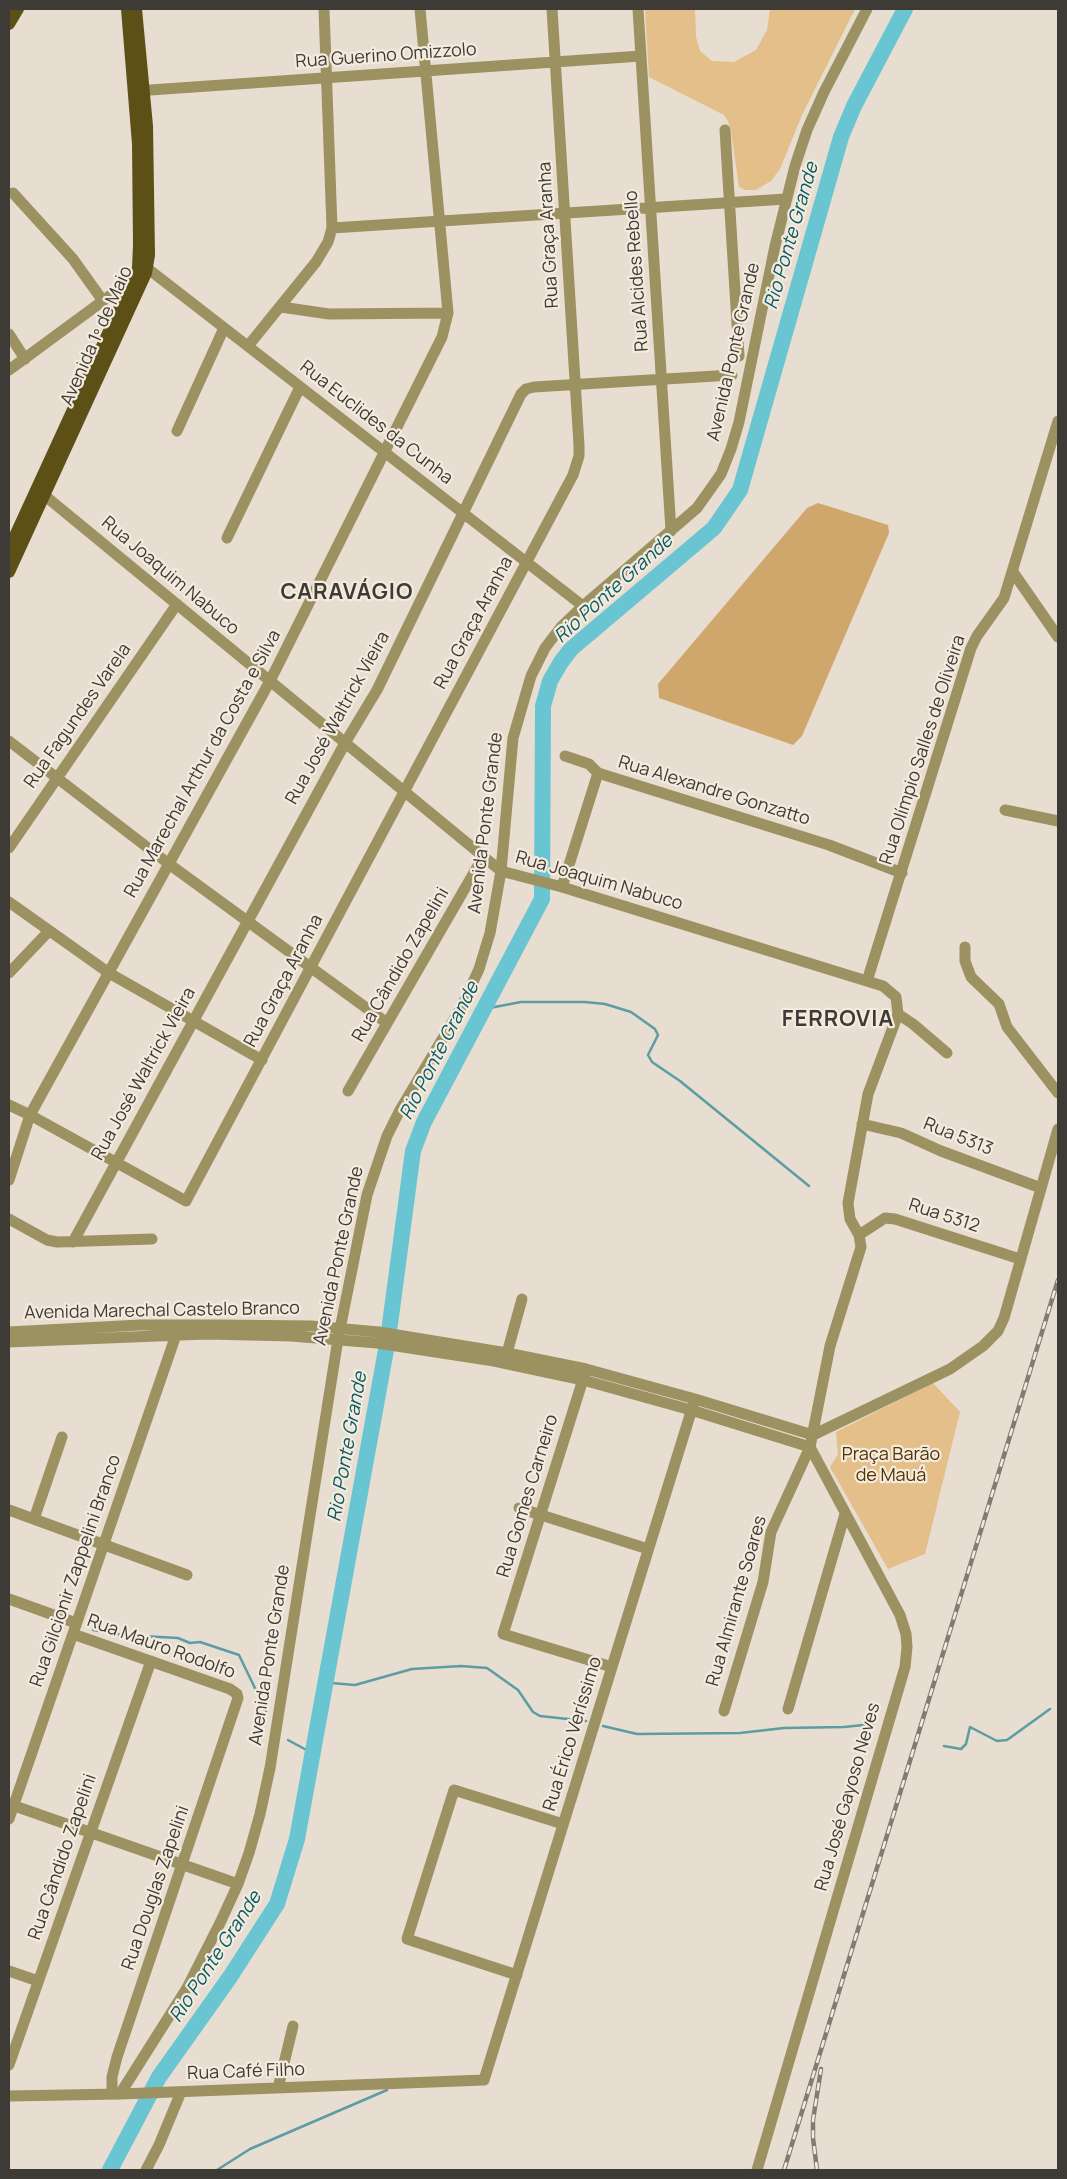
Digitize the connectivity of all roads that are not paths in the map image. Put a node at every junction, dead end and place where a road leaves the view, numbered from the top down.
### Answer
1 (18, 9) edge
2 (127, 9) edge
3 (136, 9) edge
4 (324, 9) edge
5 (420, 9) edge
6 (552, 9) edge
7 (638, 9) edge
8 (867, 9) edge
9 (9, 24) edge
10 (641, 56) junction
11 (556, 62) junction
12 (426, 71) junction
13 (328, 78) junction
14 (139, 91) junction
15 (725, 130) dead end
16 (144, 172) junction
17 (13, 193) dead end
18 (786, 198) junction
19 (729, 202) junction
20 (651, 207) junction
21 (566, 213) junction
22 (439, 221) junction
23 (332, 228) junction
24 (147, 268) junction
25 (135, 277) junction
26 (103, 301) junction
27 (281, 307) junction
28 (448, 313) junction
29 (118, 314) junction
30 (224, 328) junction
31 (9, 334) edge
32 (248, 346) junction
33 (739, 356) dead end
34 (25, 359) junction
35 (9, 370) edge
36 (732, 375) dead end
37 (662, 380) junction
38 (576, 385) junction
39 (300, 387) junction
40 (1058, 421) edge
41 (177, 431) dead end
42 (385, 452) junction
43 (41, 492) junction
44 (463, 513) junction
45 (671, 531) junction
46 (227, 538) dead end
47 (9, 549) edge
48 (526, 562) junction
49 (9, 572) edge
50 (1013, 572) junction
51 (177, 604) junction
52 (583, 606) junction
53 (1058, 637) edge
54 (270, 681) junction
55 (9, 741) edge
56 (345, 743) junction
57 (565, 756) dead end
58 (598, 773) junction
59 (57, 778) junction
60 (404, 792) junction
61 (1005, 810) dead end
62 (1058, 821) edge
63 (9, 848) edge
64 (484, 857) junction
65 (168, 864) junction
66 (501, 871) junction
67 (902, 873) junction
68 (562, 887) junction
69 (9, 902) edge
70 (247, 921) junction
71 (49, 931) junction
72 (965, 948) dead end
73 (310, 967) junction
74 (9, 973) edge
75 (109, 973) junction
76 (867, 981) junction
77 (898, 1014) junction
78 (193, 1021) junction
79 (387, 1023) junction
80 (947, 1053) dead end
81 (262, 1060) junction
82 (348, 1091) dead end
83 (1058, 1093) edge
84 (9, 1105) edge
85 (30, 1115) junction
86 (862, 1124) junction
87 (1058, 1129) edge
88 (116, 1162) junction
89 (9, 1180) edge
90 (1041, 1188) junction
91 (9, 1219) edge
92 (859, 1235) junction
93 (152, 1239) dead end
94 (73, 1242) junction
95 (1020, 1259) junction
96 (522, 1299) dead end
97 (184, 1325) junction
98 (9, 1332) edge
99 (339, 1334) junction
100 (176, 1335) junction
101 (397, 1341) junction
102 (9, 1342) edge
103 (507, 1353) junction
104 (584, 1374) junction
105 (693, 1404) junction
106 (813, 1435) junction
107 (62, 1437) dead end
108 (810, 1447) junction
109 (520, 1508) dead end
110 (9, 1510) edge
111 (845, 1514) junction
112 (540, 1515) junction
113 (34, 1519) junction
114 (104, 1544) junction
115 (648, 1549) junction
116 (187, 1575) dead end
117 (9, 1599) edge
118 (75, 1629) junction
119 (150, 1661) junction
120 (612, 1668) junction
121 (237, 1694) joint
122 (788, 1709) dead end
123 (724, 1710) dead end
124 (11, 1805) edge
125 (9, 1820) edge
126 (563, 1824) junction
127 (90, 1832) junction
128 (183, 1864) junction
129 (238, 1884) junction
130 (9, 1971) edge
131 (517, 1975) junction
132 (38, 1981) junction
133 (293, 2026) dead end
134 (9, 2065) edge
135 (484, 2080) joint
136 (278, 2088) junction
137 (181, 2092) junction
138 (116, 2094) junction
139 (9, 2096) edge
140 (146, 2170) edge
141 (757, 2170) edge

1 - 9 main road
2 - 14 main road, Avenida 1º de Maio
3 - 14 main road, Avenida 1º de Maio
4 - 13 street
5 - 12 street, Rua Marechal Arthur da Costa e Silva
6 - 11 street, Rua Graça Aranha
7 - 10 street, Rua Alcides Rebello
8 - 18 street, Avenida Ponte Grande
10 - 11 street, Rua Guerino Omizzolo
10 - 20 street, Rua Alcides Rebello
11 - 12 street, Rua Guerino Omizzolo
11 - 21 street, Rua Graça Aranha
12 - 13 street, Rua Guerino Omizzolo
12 - 22 street, Rua Marechal Arthur da Costa e Silva
13 - 14 street, Rua Guerino Omizzolo
13 - 23 street
14 - 16 main road, Avenida 1º de Maio
15 - 19 street
16 - 24 main road, Avenida 1º de Maio
16 - 25 main road, Avenida 1º de Maio
17 - 26 street
18 - 19 street
18 - 45 street, Avenida Ponte Grande
19 - 20 street
19 - 33 street
20 - 21 street
20 - 37 street, Rua Alcides Rebello
21 - 22 street
21 - 38 street, Rua Graça Aranha
22 - 23 street
22 - 28 street, Rua Marechal Arthur da Costa e Silva
23 - 27 street
24 - 25 main road
24 - 30 street, Rua Euclides da Cunha
24 - 43 main road, Avenida 1º de Maio
25 - 26 street
25 - 29 main road, Avenida 1º de Maio
26 - 29 street
26 - 34 street
27 - 28 street
27 - 32 street
28 - 42 street, Rua Marechal Arthur da Costa e Silva
29 - 43 main road, Avenida 1º de Maio
30 - 32 street, Rua Euclides da Cunha
30 - 41 street
31 - 34 street
32 - 39 street, Rua Euclides da Cunha
34 - 35 street
36 - 37 street, Rua José Waltrick Vieira
37 - 38 street, Rua José Waltrick Vieira
37 - 45 street, Rua Alcides Rebello
38 - 44 street, Rua José Waltrick Vieira
38 - 48 street, Rua Graça Aranha
39 - 42 street, Rua Euclides da Cunha
39 - 46 street
40 - 50 street, Rua Olímpio Salles de Oliveira
42 - 44 street, Rua Euclides da Cunha
42 - 54 street, Rua Marechal Arthur da Costa e Silva
43 - 47 main road, Avenida 1º de Maio
43 - 49 main road, Avenida 1º de Maio
43 - 51 street, Rua Joaquim Nabuco
44 - 48 street, Rua Euclides da Cunha
44 - 56 street, Rua José Waltrick Vieira
45 - 52 street, Avenida Ponte Grande
48 - 52 street, Rua Euclides da Cunha
48 - 60 street, Rua Graça Aranha
50 - 53 street
50 - 67 street, Rua Olímpio Salles de Oliveira
51 - 54 street, Rua Joaquim Nabuco
51 - 59 street, Rua Fagundes Varela
52 - 66 street, Avenida Ponte Grande
54 - 56 street, Rua Joaquim Nabuco
54 - 65 street, Rua Marechal Arthur da Costa e Silva
55 - 59 street
56 - 60 street, Rua Joaquim Nabuco
56 - 70 street, Rua José Waltrick Vieira
57 - 58 street
58 - 67 street, Rua Alexandre Gonzatto
58 - 68 street, Rua Alexandre Gonzatto
59 - 63 street, Rua Fagundes Varela
59 - 65 street
60 - 64 street, Rua Joaquim Nabuco
60 - 73 street, Rua Graça Aranha
61 - 62 street
64 - 66 street, Rua Joaquim Nabuco
64 - 79 street, Rua Cândido Zapelini
65 - 70 street
65 - 75 street, Rua Marechal Arthur da Costa e Silva
66 - 68 street, Rua Joaquim Nabuco
66 - 99 street, Avenida Ponte Grande
67 - 76 street, Rua Olímpio Salles de Oliveira
68 - 76 street, Rua Joaquim Nabuco
69 - 71 street
70 - 73 street
70 - 78 street, Rua José Waltrick Vieira
71 - 74 street
71 - 75 street
72 - 83 street
73 - 79 street
73 - 81 street, Rua Graça Aranha
75 - 78 street
75 - 85 street, Rua Marechal Arthur da Costa e Silva
76 - 77 street, Rua Joaquim Nabuco
77 - 80 street
77 - 86 street
78 - 81 street
78 - 88 street, Rua José Waltrick Vieira
79 - 82 street, Rua Cândido Zapelini
81 - 88 street, Rua Graça Aranha
84 - 85 street
85 - 88 street
85 - 89 street, Rua Marechal Arthur da Costa e Silva
86 - 90 street, Rua 5313
86 - 92 street
87 - 90 street
88 - 94 street, Rua José Waltrick Vieira
90 - 95 street
91 - 94 street
92 - 95 street, Rua 5312
92 - 106 street, Rua Almirante Soares
93 - 94 street
95 - 106 street
96 - 103 street
97 - 98 street, Avenida Marechal Castelo Branco
97 - 99 street, Avenida Marechal Castelo Branco
97 - 100 street, Rua Gilcionir Zappelini Branco
99 - 100 street, Avenida Marechal Castelo Branco
99 - 101 street, Avenida Marechal Castelo Branco
99 - 129 street, Avenida Ponte Grande
100 - 102 street, Avenida Marechal Castelo Branco
100 - 114 street, Rua Gilcionir Zappelini Branco
101 - 103 street, Avenida Marechal Castelo Branco
101 - 104 street, Avenida Marechal Castelo Branco
103 - 104 street, Avenida Marechal Castelo Branco
104 - 105 street, Avenida Marechal Castelo Branco
104 - 112 street, Rua Gomes Carneiro
105 - 106 street, Avenida Marechal Castelo Branco
105 - 108 street, Avenida Marechal Castelo Branco
105 - 115 street, Rua Érico Veríssimo
106 - 108 street, Rua Almirante Soares
107 - 113 street
108 - 111 street, Rua José Gayoso Neves
108 - 123 street, Rua Almirante Soares
109 - 112 street
110 - 113 street
111 - 122 street
111 - 141 street, Rua José Gayoso Neves
112 - 115 street
112 - 120 street, Rua Gomes Carneiro
113 - 114 street
114 - 116 street
114 - 118 street, Rua Gilcionir Zappelini Branco
115 - 120 street, Rua Érico Veríssimo
117 - 118 street, Rua Mauro Rodolfo
118 - 119 street, Rua Mauro Rodolfo
118 - 124 street, Rua Gilcionir Zappelini Branco
119 - 121 street, Rua Mauro Rodolfo
119 - 127 street, Rua Cândido Zapelini
120 - 126 street, Rua Érico Veríssimo
121 - 128 street, Rua Douglas Zapelini
124 - 125 street, Rua Gilcionir Zappelini Branco
124 - 127 street
126 - 131 street, Rua Érico Veríssimo
126 - 131 street
127 - 128 street
127 - 132 street, Rua Cândido Zapelini
128 - 129 street
128 - 138 street, Rua Douglas Zapelini
129 - 138 street, Avenida Ponte Grande
130 - 132 street
131 - 135 street, Rua Érico Veríssimo
132 - 134 street, Rua Cândido Zapelini
133 - 136 street
135 - 136 street, Rua Café Filho
136 - 137 street, Rua Café Filho
137 - 138 street, Rua Café Filho
137 - 140 street
138 - 139 street, Rua Café Filho

